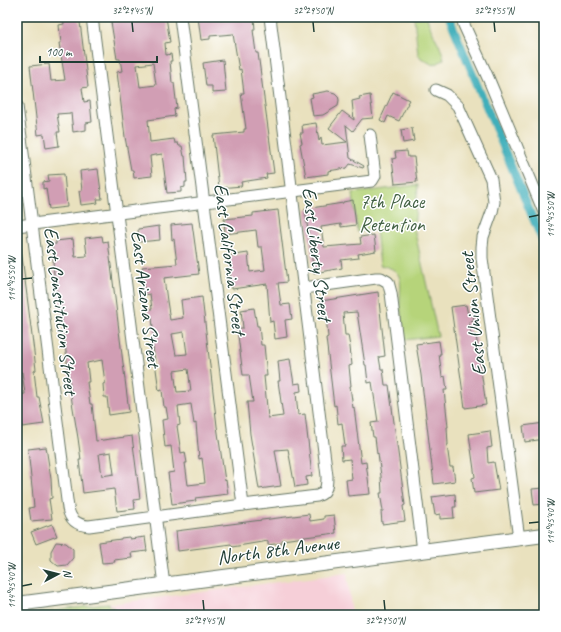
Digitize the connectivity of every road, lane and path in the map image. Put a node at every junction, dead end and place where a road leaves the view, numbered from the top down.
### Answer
1 (92, 17) edge
2 (180, 17) edge
3 (270, 17) edge
4 (462, 17) edge
5 (436, 90) dead end
6 (17, 106) edge
7 (370, 135) dead end
8 (291, 191) junction
9 (204, 202) junction
10 (544, 212) edge
11 (117, 213) junction
12 (32, 224) junction
13 (17, 226) edge
14 (304, 288) junction
15 (243, 505) junction
16 (155, 517) junction
17 (544, 535) edge
18 (519, 539) junction
19 (423, 551) junction
20 (164, 585) junction
21 (17, 604) edge

1 - 11 street, East Arizona Street
2 - 9 street, East California Street
3 - 8 street, East Liberty Street
4 - 10 street
5 - 18 street, East Union Street
6 - 12 street, East Constitution Street
7 - 8 street
8 - 9 street
8 - 14 street, East Liberty Street
9 - 11 street
9 - 15 street, East California Street
11 - 12 street
11 - 16 street, East Arizona Street
12 - 13 street
12 - 16 street, East Constitution Street
14 - 15 street, East Liberty Street
14 - 19 street
15 - 16 street
16 - 20 street, East Arizona Street
17 - 18 main road, North 8th Avenue
18 - 19 main road, North 8th Avenue
19 - 20 main road, North 8th Avenue
20 - 21 main road, North 8th Avenue

